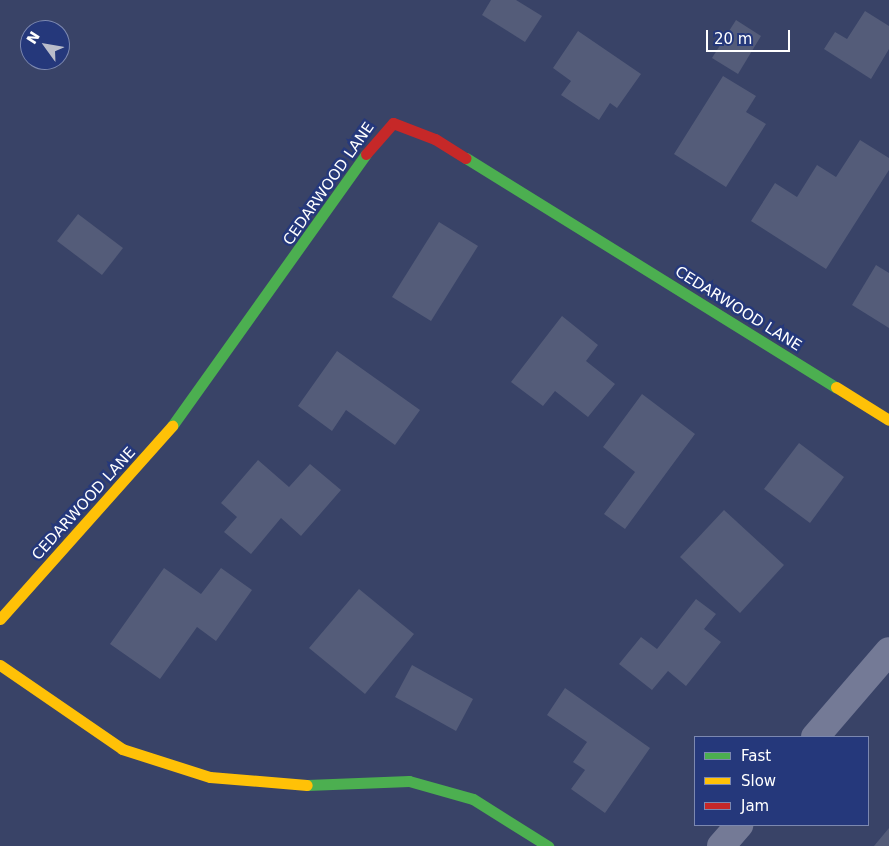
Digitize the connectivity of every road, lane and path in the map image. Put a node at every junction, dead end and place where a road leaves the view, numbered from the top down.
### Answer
1 (889, 420) edge
2 (0, 619) edge
3 (889, 651) edge
4 (0, 665) edge
5 (816, 736) edge
6 (738, 826) edge
7 (548, 846) edge
8 (721, 846) edge

1 - 2 street, CEDARWOOD LANE
3 - 5 street
4 - 7 street
6 - 8 street

